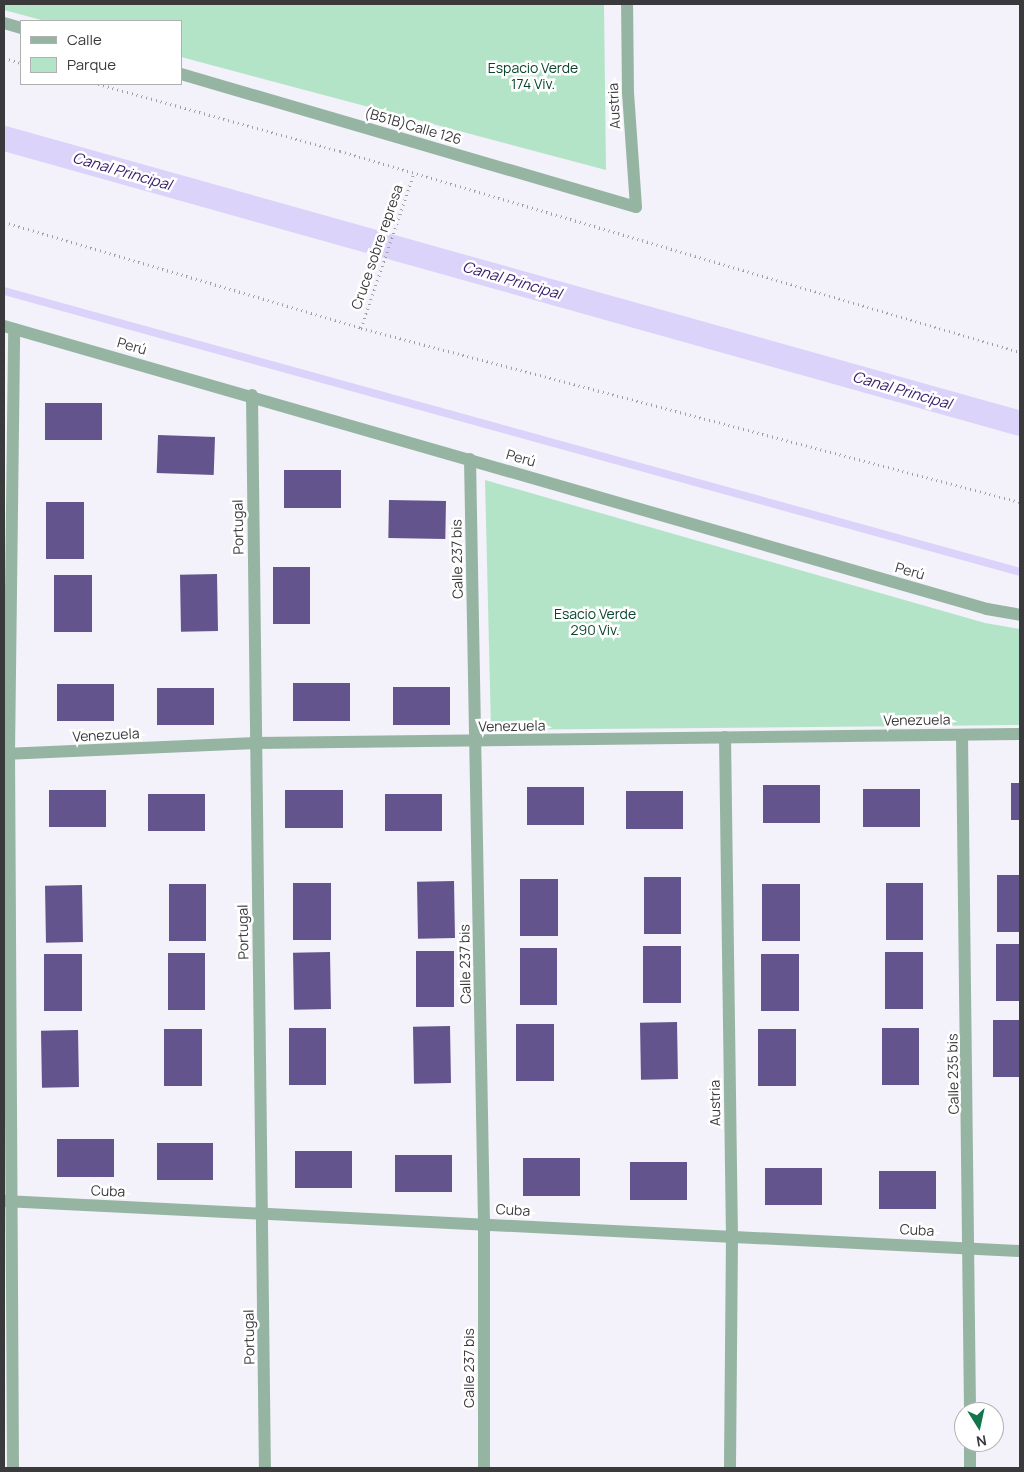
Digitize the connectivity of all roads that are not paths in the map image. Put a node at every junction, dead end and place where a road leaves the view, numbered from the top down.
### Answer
1 (628, 4) edge
2 (4, 23) edge
3 (20, 28) edge
4 (182, 74) edge
5 (636, 207) joint
6 (9, 328) edge
7 (252, 395) junction
8 (470, 459) junction
9 (1020, 615) edge
10 (1020, 734) edge
11 (962, 735) junction
12 (725, 737) junction
13 (476, 742) junction
14 (256, 743) junction
15 (6, 754) edge
16 (7, 1202) edge
17 (262, 1212) junction
18 (484, 1224) junction
19 (732, 1236) junction
20 (970, 1248) junction
21 (1020, 1251) edge
22 (970, 1402) edge
23 (970, 1452) edge
24 (13, 1468) edge
25 (265, 1468) edge
26 (484, 1468) edge
27 (730, 1468) edge
28 (970, 1468) edge

1 - 5 street, Austria
2 - 3 street
4 - 5 street, (B51B)Calle 126
6 - 7 street, Perú
6 - 15 street
7 - 8 street, Perú
7 - 14 street, Portugal
8 - 9 street, Perú
8 - 13 street, Calle 237 bis
10 - 11 street, Venezuela
11 - 12 street, Venezuela
11 - 20 street, Calle 235 bis
12 - 13 street, Venezuela
12 - 19 street, Austria
13 - 14 street, Venezuela
13 - 18 street, Calle 237 bis
14 - 15 street, Venezuela
14 - 17 street, Portugal
15 - 16 street
16 - 17 street, Cuba
16 - 24 street
17 - 18 street, Cuba
17 - 25 street, Portugal
18 - 19 street, Cuba
18 - 26 street, Calle 237 bis
19 - 20 street, Cuba
19 - 27 street, Austria
20 - 21 street, Cuba
20 - 22 street, Calle 235 bis
23 - 28 street

